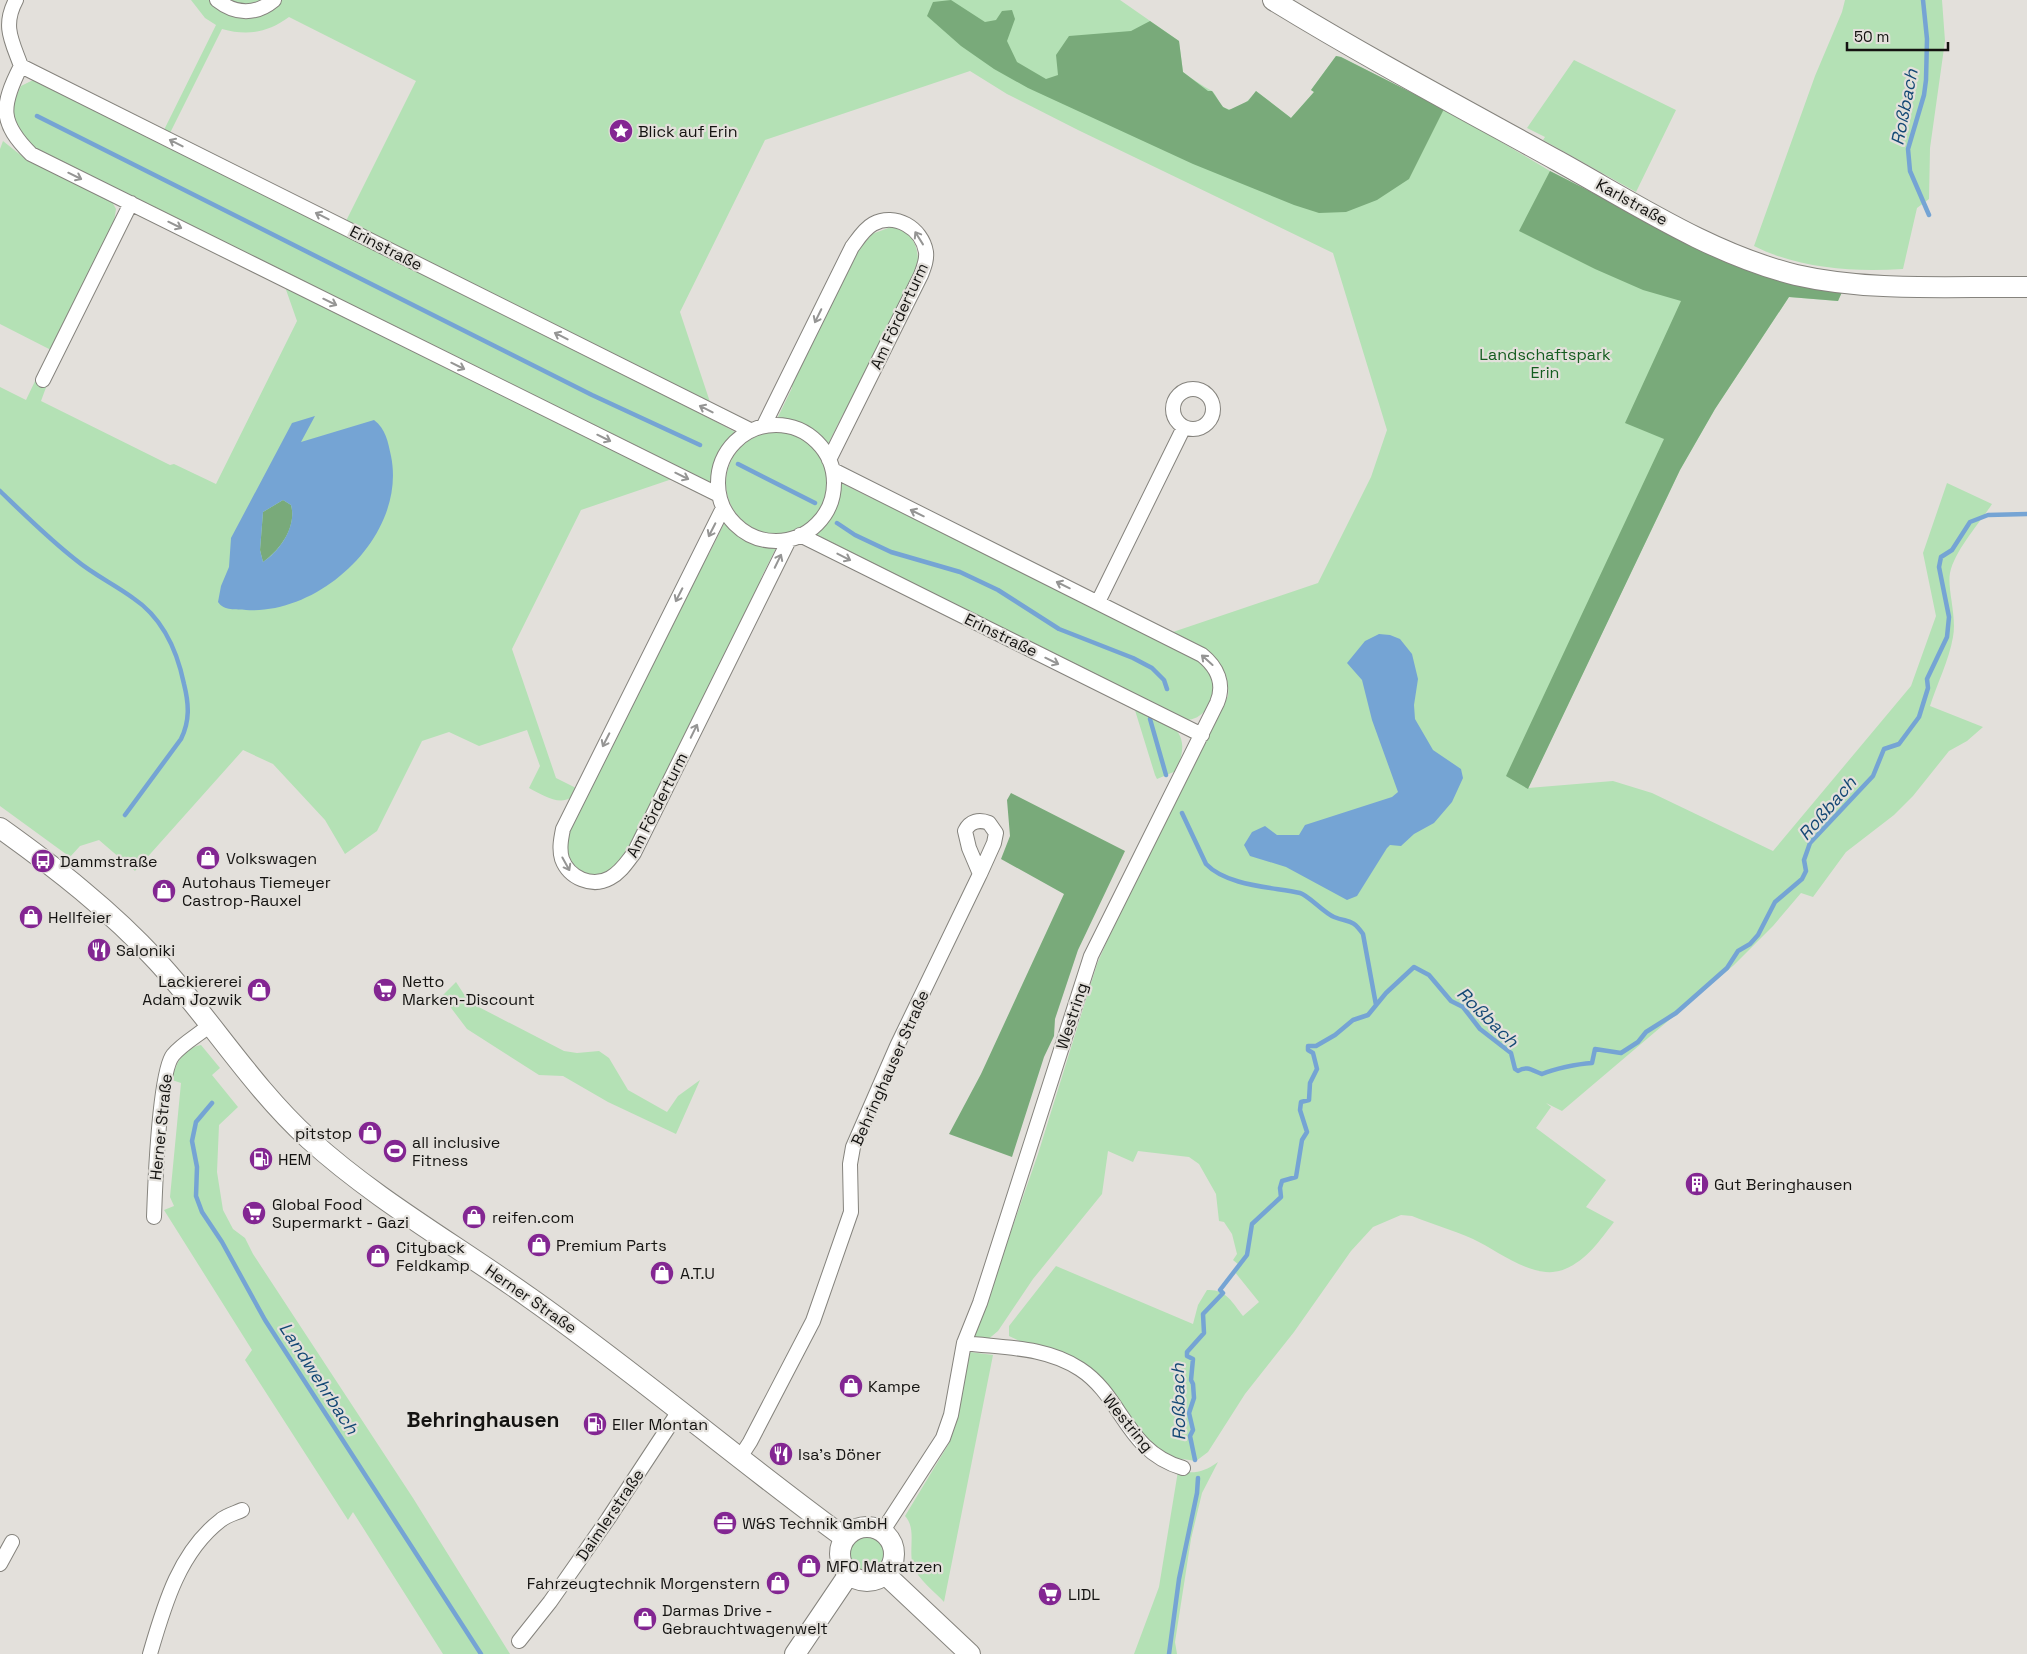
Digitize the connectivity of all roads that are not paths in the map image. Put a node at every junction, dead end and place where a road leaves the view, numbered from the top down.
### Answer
1 (16, 0) edge
2 (217, 0) edge
3 (274, 0) edge
4 (1273, 0) edge
5 (21, 66) junction
6 (131, 204) junction
7 (2027, 287) edge
8 (43, 380) dead end
9 (764, 425) junction
10 (1184, 427) dead end
11 (750, 430) junction
12 (831, 465) junction
13 (721, 501) junction
14 (795, 538) junction
15 (1098, 602) junction
16 (1202, 735) junction
17 (0, 828) edge
18 (980, 874) dead end
19 (209, 1026) junction
20 (154, 1217) dead end
21 (964, 1343) junction
22 (679, 1411) junction
23 (739, 1459) junction
24 (1183, 1468) dead end
25 (242, 1510) dead end
26 (882, 1532) junction
27 (845, 1538) junction
28 (12, 1542) dead end
29 (0, 1564) edge
30 (849, 1574) junction
31 (885, 1574) junction
32 (519, 1640) dead end
33 (150, 1654) edge
34 (795, 1654) edge
35 (970, 1654) edge

1 - 5 street
2 - 3 street
4 - 7 main road, Karlstraße
5 -> 6 street
11 -> 5 street, Erinstraße
6 - 8 street
6 -> 13 street
9 - 11 street
9 - 12 street
12 -> 9 street, Am Förderturm
10 - 15 street
11 - 13 street
12 - 14 street
15 -> 12 street
13 - 14 street
13 -> 14 street, Am Förderturm
14 -> 16 street, Erinstraße
16 -> 15 street, Westring
16 - 21 street, Westring
17 - 19 main road, Herner Straße
18 - 23 street, Behringhauser Straße
19 - 20 street, Herner Straße
19 - 22 main road, Herner Straße
21 - 24 street, Westring
21 - 26 street, Westring
22 - 23 main road, Herner Straße
22 - 32 street, Daimlerstraße
23 - 27 main road, Herner Straße
25 - 33 street
26 - 27 main road
26 - 31 main road
27 - 30 main road
28 - 29 street
30 - 31 main road
30 - 34 main road
31 - 35 main road

